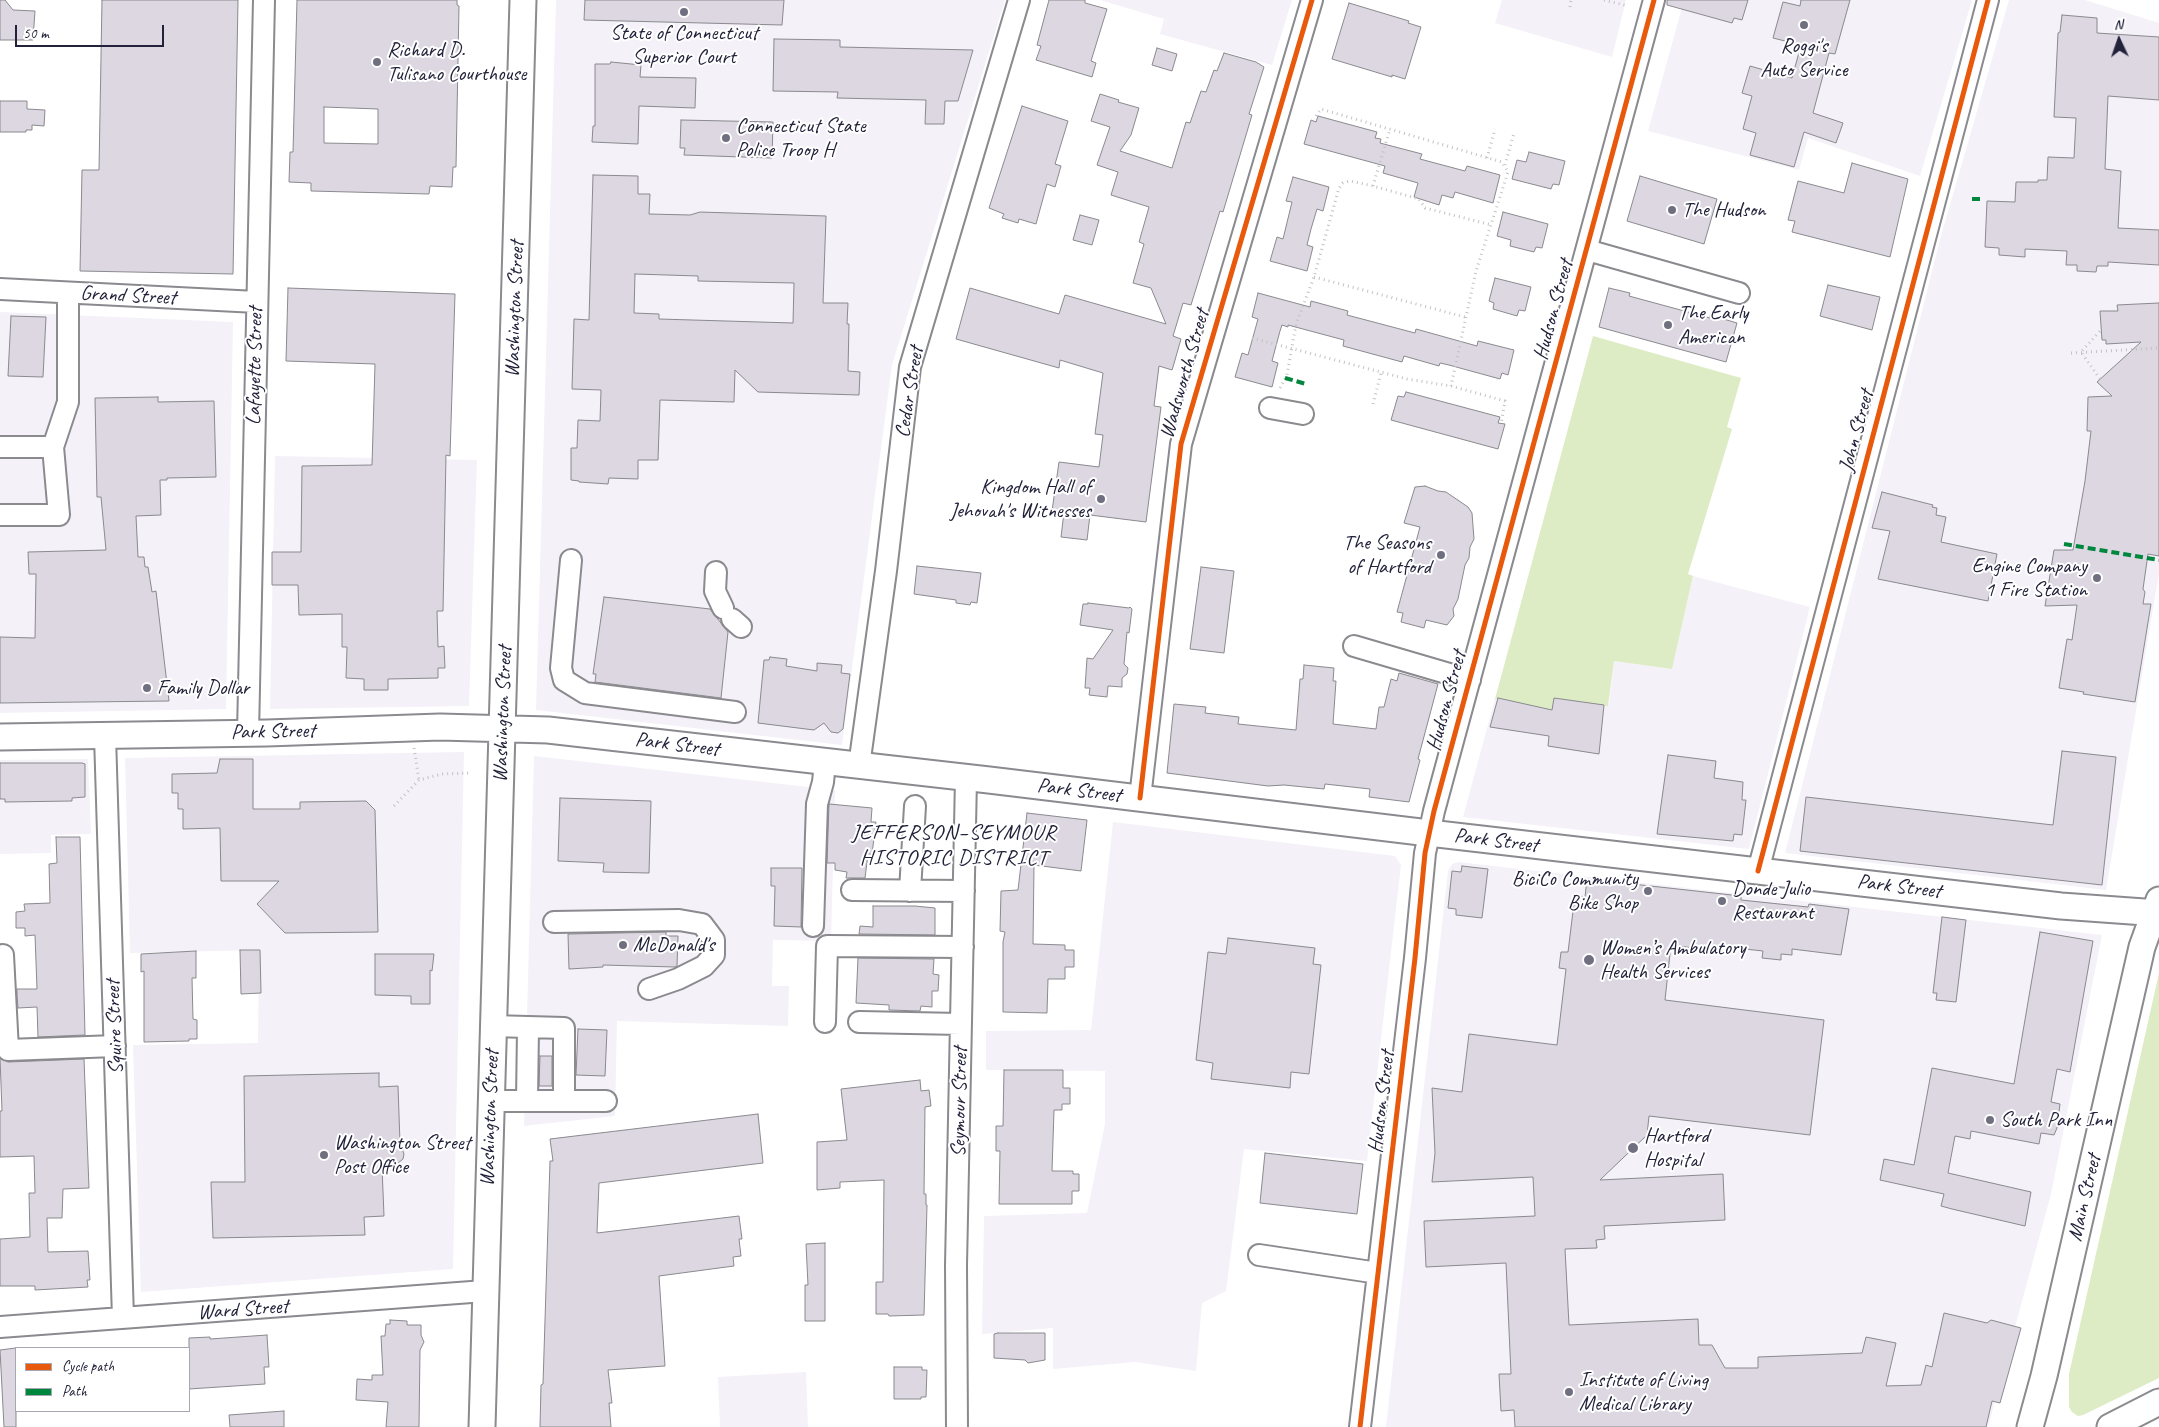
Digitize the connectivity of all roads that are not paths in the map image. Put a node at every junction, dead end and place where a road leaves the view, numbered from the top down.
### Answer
1 (264, 0) edge
2 (524, 0) edge
3 (1019, 0) edge
4 (1312, 0) edge
5 (1654, 0) edge
6 (1988, 0) edge
7 (1587, 250) junction
8 (0, 289) edge
9 (68, 293) junction
10 (1739, 293) dead end
11 (257, 302) junction
12 (1270, 408) dead end
13 (1303, 414) dead end
14 (53, 446) junction
15 (0, 447) edge
16 (0, 515) edge
17 (571, 560) dead end
18 (716, 572) dead end
19 (732, 618) dead end
20 (1354, 646) dead end
21 (1470, 680) junction
22 (734, 712) dead end
23 (502, 728) junction
24 (248, 733) junction
25 (105, 736) junction
26 (0, 737) edge
27 (825, 762) junction
28 (860, 766) junction
29 (966, 778) junction
30 (1140, 798) junction
31 (915, 806) dead end
32 (1429, 833) junction
33 (1758, 870) junction
34 (852, 890) dead end
35 (910, 890) junction
36 (964, 891) junction
37 (2158, 908) edge
38 (554, 922) dead end
39 (813, 926) dead end
40 (962, 947) junction
41 (4, 955) dead end
42 (649, 989) dead end
43 (825, 1022) dead end
44 (860, 1022) dead end
45 (961, 1024) junction
46 (492, 1026) junction
47 (528, 1028) junction
48 (115, 1046) junction
49 (564, 1100) junction
50 (490, 1101) junction
51 (527, 1101) junction
52 (606, 1101) dead end
53 (1259, 1255) dead end
54 (1378, 1273) junction
55 (485, 1291) junction
56 (123, 1318) junction
57 (0, 1327) edge
58 (2159, 1402) edge
59 (2137, 1421) edge
60 (482, 1427) edge
61 (957, 1427) edge
62 (1360, 1427) edge
63 (2030, 1427) edge
64 (2110, 1427) edge

1 - 11 street, Lafayette Street
2 - 23 main road, Washington Street
3 - 28 street, Cedar Street
4 - 30 street, Wadsworth Street
5 - 7 street, Hudson Street
6 - 33 street, John Street
7 - 10 street
7 - 21 street, Hudson Street
8 - 9 street, Grand Street
9 - 11 street, Grand Street
9 - 14 street
11 - 24 street, Lafayette Street
12 - 13 street
14 - 15 street
14 - 16 street
17 - 22 street
18 - 19 street
20 - 21 street
21 - 32 street, Hudson Street
23 - 24 main road, Park Street
23 - 27 main road, Park Street
23 - 46 main road, Washington Street
24 - 25 main road, Park Street
25 - 26 main road, Park Street
25 - 48 street, Squire Street
27 - 28 main road, Park Street
27 - 39 street
28 - 29 main road, Park Street
29 - 30 main road, Park Street
29 - 36 street, Seymour Street
30 - 32 main road, Park Street
31 - 35 street
32 - 33 main road, Park Street
32 - 54 street, Hudson Street
33 - 37 main road, Park Street
34 - 35 street
35 - 36 street
36 - 40 street, Seymour Street
37 - 63 main road, Main Street
38 - 42 street
40 - 43 street
40 - 45 street, Seymour Street
41 - 48 street
44 - 45 street
45 - 61 street, Seymour Street
46 - 47 street
46 - 50 main road, Washington Street
47 - 49 street
47 - 51 street
48 - 56 street, Squire Street
49 - 51 street
49 - 52 street
50 - 51 street
50 - 55 main road, Washington Street
53 - 54 street
54 - 62 street, Hudson Street
55 - 56 street, Ward Street
55 - 60 main road, Washington Street
56 - 57 street, Ward Street
58 - 59 main road
59 - 64 main road

